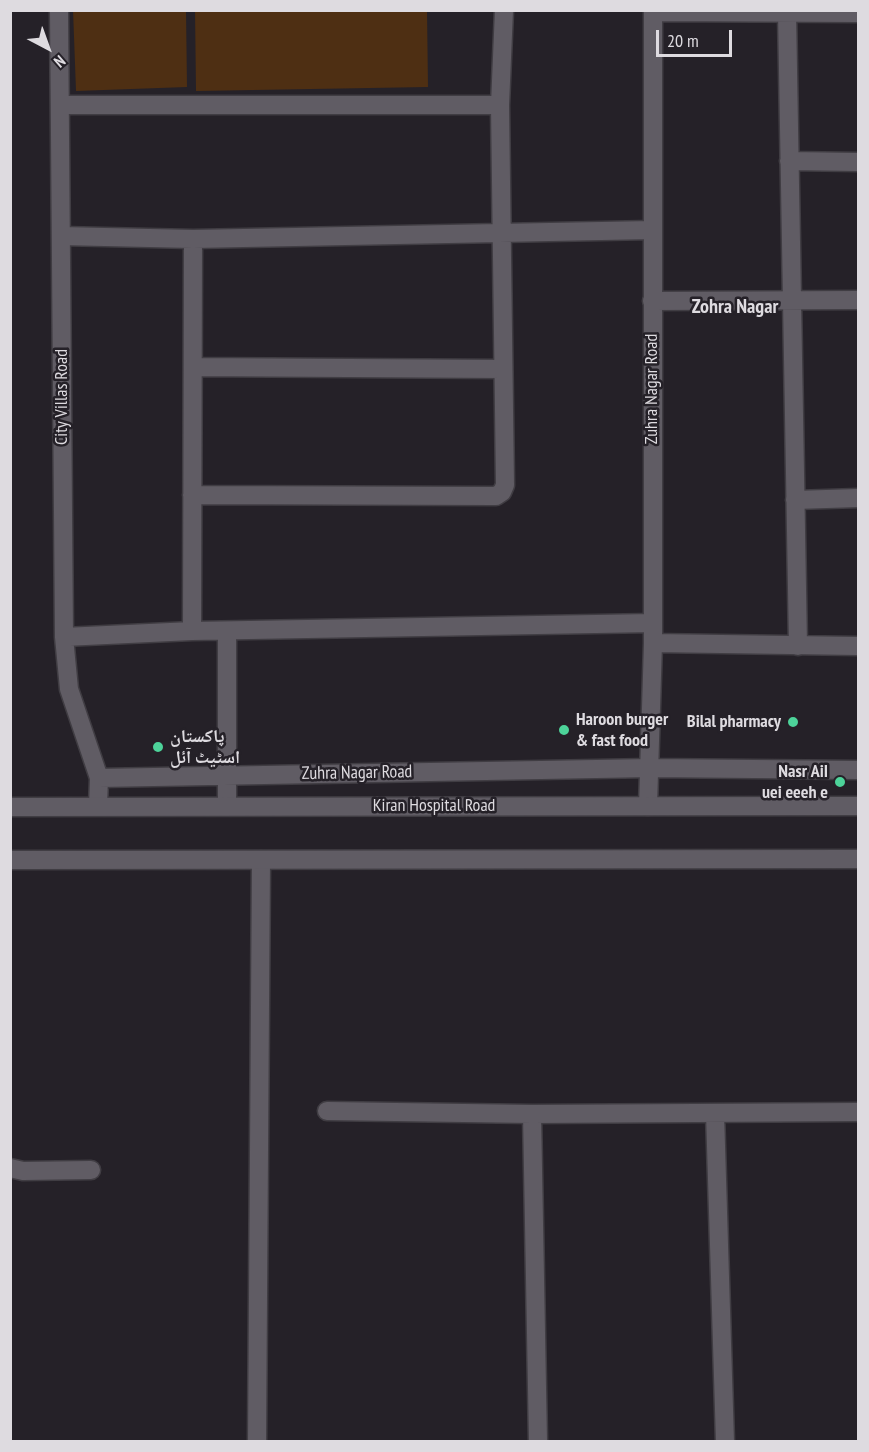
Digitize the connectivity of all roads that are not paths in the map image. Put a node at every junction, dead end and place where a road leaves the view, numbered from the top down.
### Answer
1 (59, 10) edge
2 (504, 10) edge
3 (653, 11) edge
4 (787, 12) junction
5 (858, 13) edge
6 (60, 105) junction
7 (500, 105) junction
8 (789, 160) junction
9 (858, 162) edge
10 (652, 231) junction
11 (501, 234) junction
12 (61, 236) junction
13 (193, 239) junction
14 (791, 300) junction
15 (858, 300) edge
16 (652, 301) junction
17 (192, 367) junction
18 (503, 369) junction
19 (192, 495) junction
20 (858, 498) edge
21 (795, 500) junction
22 (653, 623) junction
23 (192, 631) junction
24 (227, 631) junction
25 (64, 637) junction
26 (653, 643) junction
27 (798, 646) junction
28 (858, 646) edge
29 (651, 768) junction
30 (858, 770) edge
31 (227, 776) junction
32 (99, 778) junction
33 (98, 806) junction
34 (227, 806) junction
35 (648, 806) junction
36 (858, 806) edge
37 (10, 807) edge
38 (858, 859) edge
39 (10, 860) edge
40 (261, 860) junction
41 (327, 1111) dead end
42 (858, 1112) edge
43 (715, 1113) junction
44 (532, 1114) junction
45 (10, 1168) edge
46 (91, 1170) dead end
47 (257, 1442) edge
48 (538, 1442) edge
49 (725, 1442) edge

1 - 6 street, City Villas Road
2 - 7 street
3 - 4 street
3 - 10 street, Zuhra Nagar Road
4 - 5 street
4 - 8 street
6 - 7 street
6 - 12 street, City Villas Road
7 - 11 street
8 - 9 street
8 - 14 street
10 - 11 street
10 - 16 street, Zuhra Nagar Road
11 - 13 street
11 - 18 street
12 - 13 street
12 - 25 street, City Villas Road
13 - 17 street
14 - 15 street
14 - 16 street
14 - 21 street
16 - 22 street, Zuhra Nagar Road
17 - 18 street
17 - 19 street
18 - 19 street
19 - 23 street
20 - 21 street
21 - 27 street
22 - 24 street
22 - 26 street, Zuhra Nagar Road
23 - 24 street
23 - 25 street
24 - 31 street
25 - 32 street, City Villas Road
26 - 27 street
26 - 29 street, Zuhra Nagar Road
27 - 28 street
29 - 30 street, Zuhra Nagar Road
29 - 31 street, Zuhra Nagar Road
29 - 35 street
31 - 32 street, Zuhra Nagar Road
31 - 34 street
32 - 33 street
33 - 34 street, Kiran Hospital Road
33 - 37 street, Kiran Hospital Road
34 - 35 street, Kiran Hospital Road
35 - 36 street, Kiran Hospital Road
38 - 40 street
39 - 40 street
40 - 47 street
41 - 44 street
42 - 43 street
43 - 44 street
43 - 49 street
44 - 48 street
45 - 46 street

